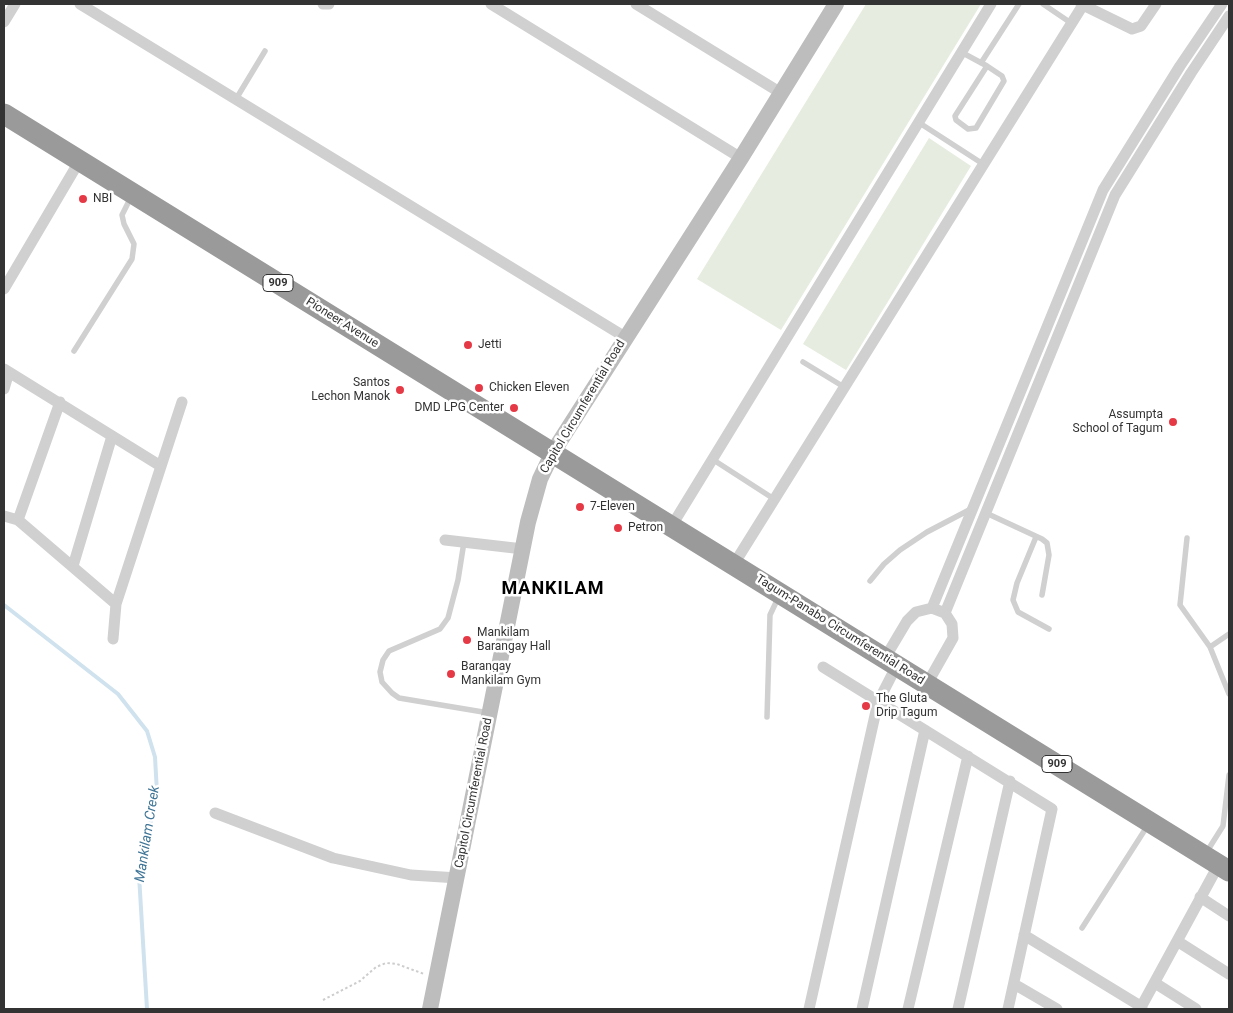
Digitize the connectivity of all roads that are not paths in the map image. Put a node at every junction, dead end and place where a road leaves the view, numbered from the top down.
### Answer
1 (15, 4) edge
2 (80, 4) edge
3 (323, 4) edge
4 (329, 4) edge
5 (491, 4) edge
6 (636, 4) edge
7 (836, 4) edge
8 (991, 4) edge
9 (1019, 4) edge
10 (1044, 4) edge
11 (1082, 4) edge
12 (1156, 4) edge
13 (1222, 4) edge
14 (1229, 16) edge
15 (4, 22) edge
16 (1071, 23) junction
17 (265, 51) dead end
18 (961, 52) junction
19 (984, 65) junction
20 (781, 93) junction
21 (236, 99) junction
22 (4, 114) edge
23 (918, 122) junction
24 (741, 158) junction
25 (80, 160) junction
26 (983, 164) junction
27 (133, 193) junction
28 (4, 289) edge
29 (625, 337) junction
30 (74, 351) dead end
31 (803, 362) dead end
32 (6, 371) edge
33 (1028, 376) junction
34 (1041, 382) junction
35 (844, 386) junction
36 (4, 389) edge
37 (60, 402) junction
38 (182, 402) dead end
39 (112, 436) junction
40 (553, 452) junction
41 (712, 459) junction
42 (159, 465) junction
43 (774, 500) junction
44 (973, 508) junction
45 (986, 514) junction
46 (4, 516) edge
47 (18, 520) junction
48 (671, 527) junction
49 (1036, 536) junction
50 (1186, 538) dead end
51 (445, 540) dead end
52 (464, 542) junction
53 (523, 549) junction
54 (734, 564) junction
55 (73, 566) junction
56 (870, 581) dead end
57 (941, 586) junction
58 (954, 592) junction
59 (780, 593) junction
60 (1042, 594) dead end
61 (116, 604) junction
62 (932, 608) junction
63 (945, 613) junction
64 (1049, 628) dead end
65 (1229, 634) edge
66 (113, 639) dead end
67 (1210, 647) junction
68 (891, 662) junction
69 (823, 666) dead end
70 (927, 684) junction
71 (1229, 694) edge
72 (878, 702) junction
73 (490, 713) junction
74 (767, 717) dead end
75 (925, 730) junction
76 (968, 756) junction
77 (1229, 775) edge
78 (1010, 781) junction
79 (215, 812) dead end
80 (1150, 822) junction
81 (1218, 863) edge
82 (458, 878) junction
83 (1200, 897) junction
84 (1229, 916) edge
85 (1082, 928) dead end
86 (1024, 935) junction
87 (1177, 941) junction
88 (1229, 974) edge
89 (1154, 983) junction
90 (1014, 984) junction
91 (1141, 1008) edge
92 (430, 1009) edge
93 (810, 1009) edge
94 (862, 1009) edge
95 (908, 1009) edge
96 (958, 1009) edge
97 (1008, 1009) edge
98 (1057, 1009) edge
99 (1196, 1009) edge

1 - 15 street
2 - 21 street
3 - 4 street
5 - 24 street
6 - 20 street
7 - 20 main road, Capitol Circumferential Road
8 - 18 street
9 - 19 lane
10 - 16 lane
11 - 12 street
11 - 16 street
13 - 33 street
14 - 34 street
16 - 26 street
17 - 21 lane
18 - 19 lane
18 - 23 street
19 - 19 lane
20 - 24 main road, Capitol Circumferential Road
21 - 29 street
22 - 25 highway, Pioneer Avenue / 909
23 - 26 lane
23 - 41 street
24 - 29 main road, Capitol Circumferential Road
25 - 27 highway, Pioneer Avenue / 909
25 - 28 street
26 - 35 street
27 - 30 lane
27 - 40 highway, Pioneer Avenue / 909
29 - 40 main road, Capitol Circumferential Road
31 - 35 lane
32 - 36 street
32 - 37 street
33 - 34 street
33 - 44 street
34 - 45 street
35 - 43 street
37 - 39 street
37 - 47 street
38 - 42 street
39 - 42 street
39 - 55 street
40 - 48 highway, Tagum-Panabo Circumferential Road / 909
40 - 53 main road, Capitol Circumferential Road
41 - 43 lane
41 - 48 street
42 - 61 street
43 - 54 street
44 - 45 street
44 - 56 lane
44 - 57 street
45 - 49 lane
45 - 58 street
46 - 47 street
47 - 55 street
48 - 54 highway, Tagum-Panabo Circumferential Road / 909
49 - 60 lane
49 - 64 lane
50 - 67 lane
51 - 52 street
52 - 53 street
52 - 73 lane
53 - 73 main road, Capitol Circumferential Road
54 - 59 highway, Tagum-Panabo Circumferential Road / 909
55 - 61 street
57 - 58 street
57 - 62 street
58 - 63 street
59 - 68 highway, Tagum-Panabo Circumferential Road / 909
59 - 74 lane
61 - 66 street
62 - 63 street
62 - 68 street
63 - 70 street
65 - 67 lane
67 - 71 lane
68 - 70 highway, Tagum-Panabo Circumferential Road / 909
68 - 72 street
69 - 72 street
70 - 80 highway, Tagum-Panabo Circumferential Road / 909
72 - 75 street
72 - 93 street
73 - 82 main road, Capitol Circumferential Road
75 - 76 street
75 - 94 street
76 - 78 street
76 - 95 street
77 - 81 lane
78 - 86 street
78 - 96 street
79 - 82 street
80 - 81 highway, Tagum-Panabo Circumferential Road / 909
80 - 85 lane
81 - 83 street
82 - 92 main road, Capitol Circumferential Road
83 - 84 street
83 - 87 street
86 - 90 street
86 - 91 street
87 - 88 street
87 - 89 street
89 - 91 street
89 - 99 street
90 - 97 street
90 - 98 street

